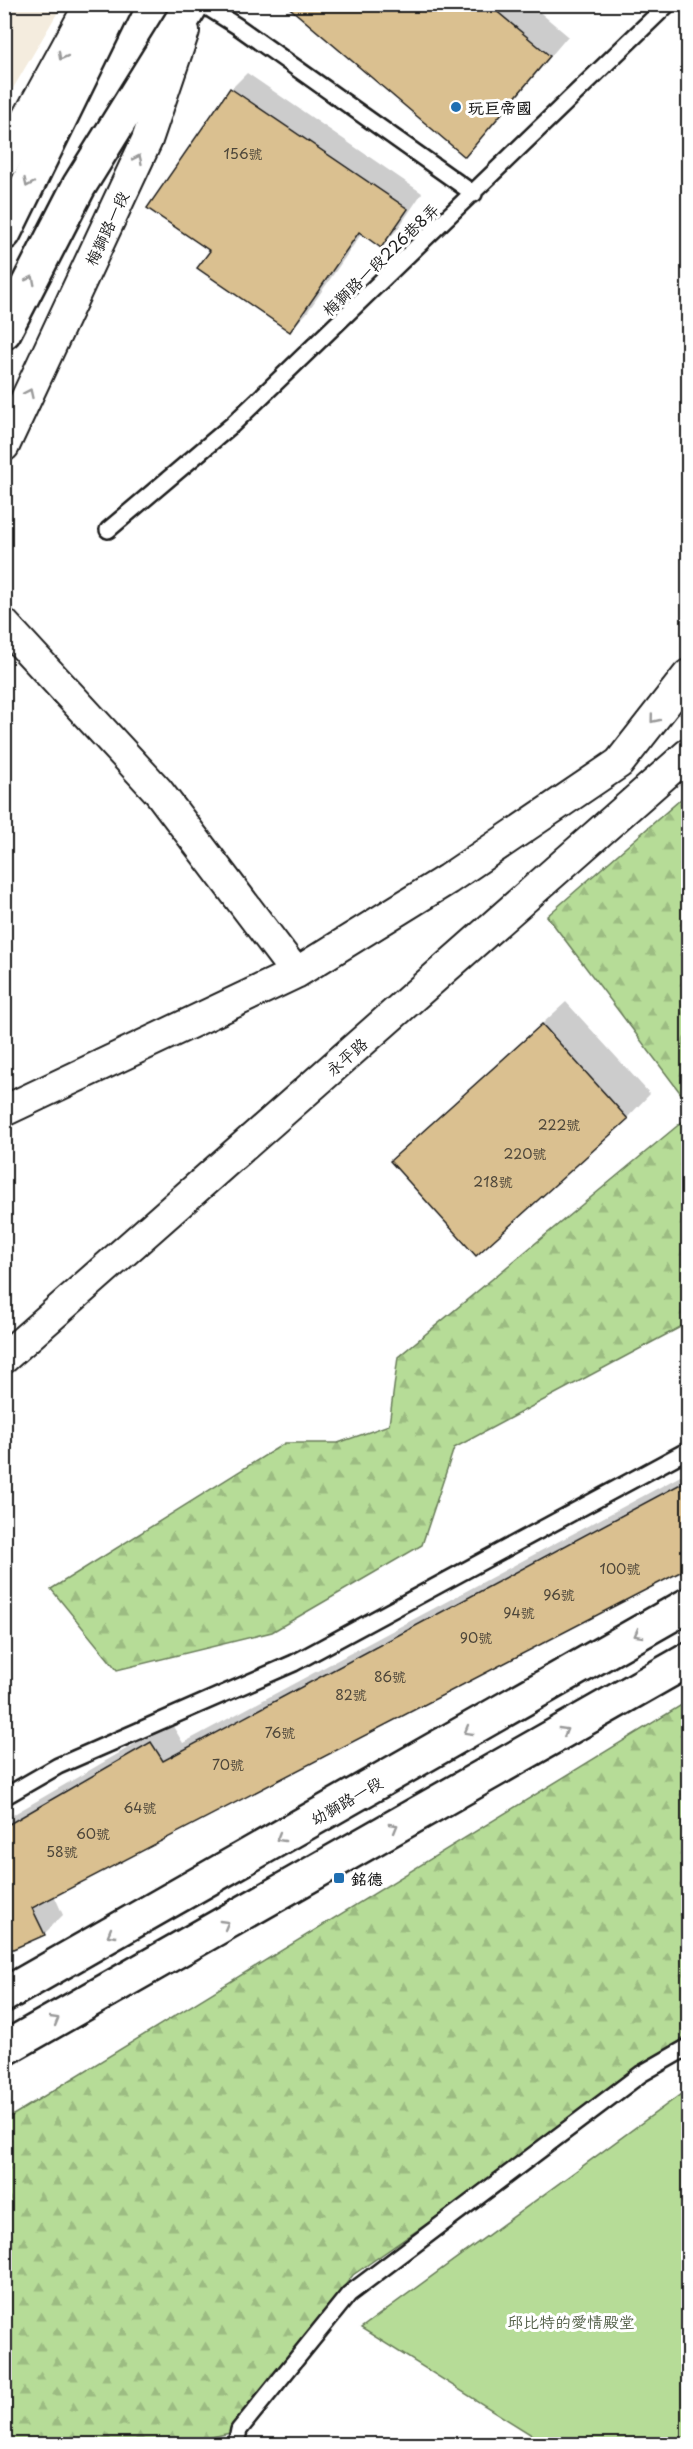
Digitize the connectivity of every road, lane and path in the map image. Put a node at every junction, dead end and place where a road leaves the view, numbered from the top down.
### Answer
1 (90, 4) edge
2 (116, 4) edge
3 (192, 4) edge
4 (202, 4) edge
5 (668, 4) edge
6 (4, 162) edge
7 (474, 194) junction
8 (4, 233) edge
9 (4, 332) edge
10 (4, 446) edge
11 (108, 530) dead end
12 (4, 624) edge
13 (688, 675) edge
14 (688, 754) edge
15 (619, 762) junction
16 (645, 793) junction
17 (297, 973) junction
18 (4, 1111) edge
19 (4, 1358) edge
20 (688, 1450) edge
21 (688, 1605) edge
22 (688, 1660) edge
23 (4, 1797) edge
24 (4, 1995) edge
25 (688, 2047) edge
26 (4, 2049) edge
27 (236, 2445) edge

1 -> 6 street
2 -> 8 street
9 -> 3 street, 梅獅路一段
10 -> 3 street, 梅獅路一段
4 - 7 lane
5 - 7 lane, 梅獅路一段226巷8弄
7 - 11 lane, 梅獅路一段226巷8弄
12 - 17 street
13 -> 15 street
14 - 16 street, 永平路
15 - 16 street
15 - 17 street
16 - 19 street, 永平路
17 - 18 street
20 - 23 lane
21 -> 24 street, 幼獅路一段
26 -> 22 street
25 - 27 lane

